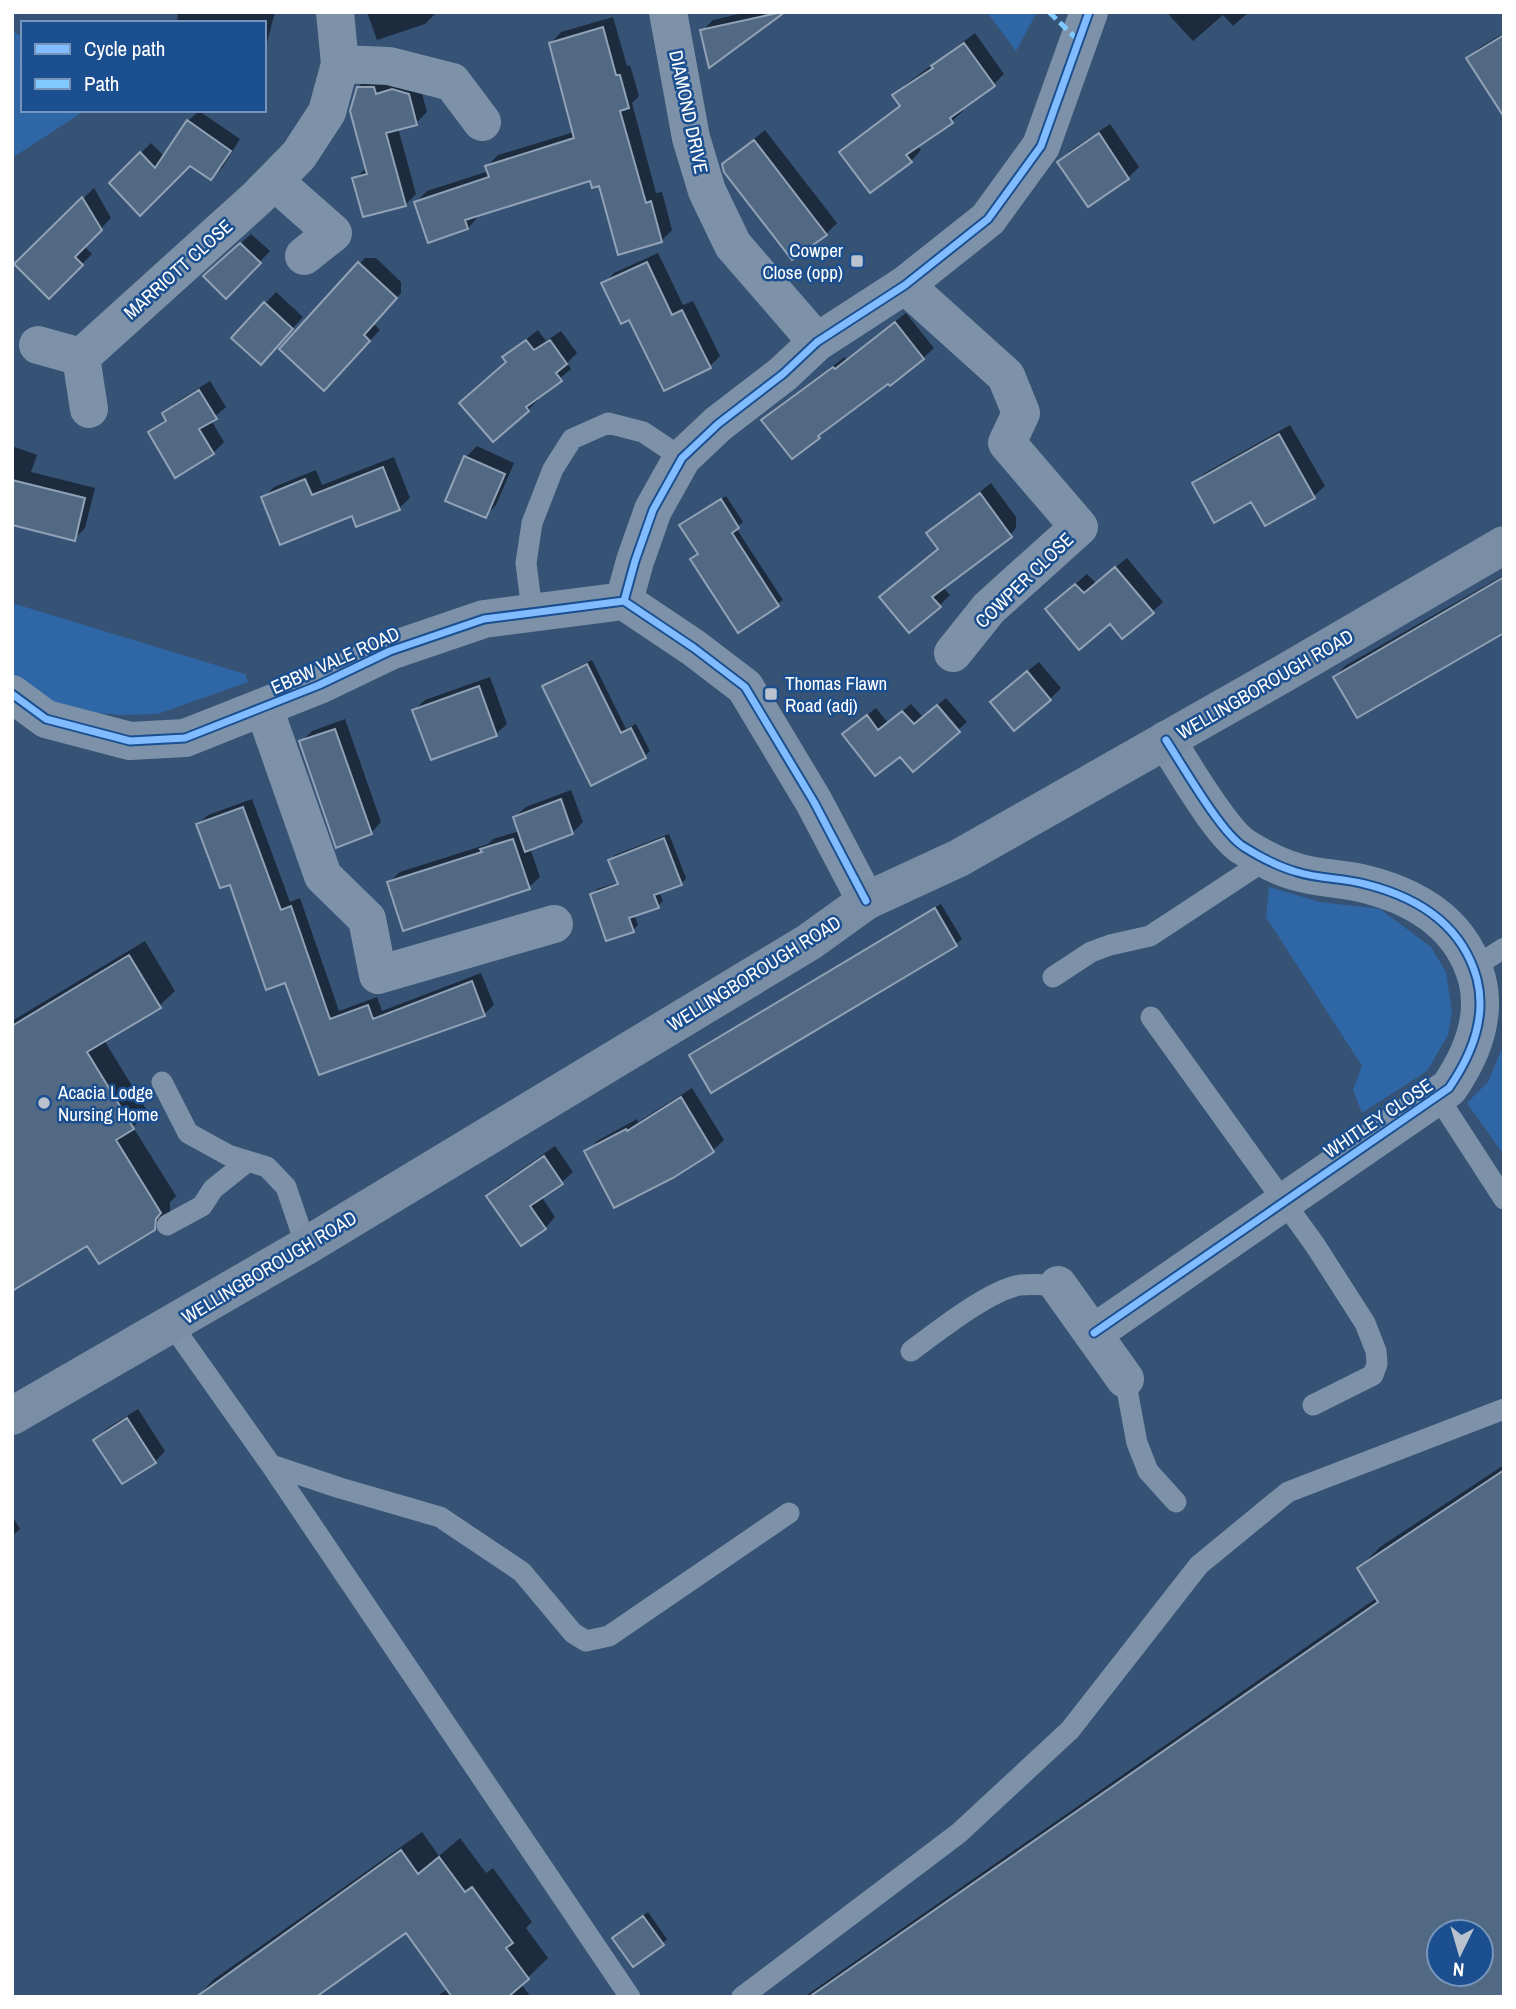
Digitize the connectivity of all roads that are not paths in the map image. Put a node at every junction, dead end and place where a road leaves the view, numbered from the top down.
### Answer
1 (335, 12) edge
2 (1089, 12) edge
3 (671, 13) edge
4 (340, 64) junction
5 (482, 122) dead end
6 (274, 181) junction
7 (304, 257) dead end
8 (905, 285) junction
9 (817, 342) junction
10 (38, 345) dead end
11 (81, 357) junction
12 (89, 409) dead end
13 (682, 458) junction
14 (1504, 545) edge
15 (625, 601) junction
16 (532, 611) junction
17 (953, 653) dead end
18 (12, 694) edge
19 (264, 708) junction
20 (1166, 740) junction
21 (1267, 859) junction
22 (866, 901) junction
23 (554, 924) dead end
24 (1489, 957) edge
25 (1053, 977) dead end
26 (1492, 1013) edge
27 (1151, 1017) dead end
28 (162, 1082) dead end
29 (1438, 1097) junction
30 (248, 1161) junction
31 (1504, 1199) edge
32 (1282, 1202) junction
33 (167, 1225) dead end
34 (306, 1246) junction
35 (1058, 1285) joint
36 (172, 1325) junction
37 (1094, 1333) junction
38 (911, 1351) dead end
39 (1125, 1379) joint
40 (1313, 1405) dead end
41 (1504, 1409) edge
42 (12, 1416) edge
43 (271, 1465) junction
44 (1175, 1502) dead end
45 (789, 1513) dead end
46 (630, 1997) edge
47 (742, 1997) edge

1 - 4 street, MARRIOTT CLOSE
2 - 8 street
3 - 9 street, DIAMOND DRIVE
4 - 5 street
4 - 6 street, MARRIOTT CLOSE
6 - 7 street
6 - 11 street, MARRIOTT CLOSE
8 - 9 street
8 - 17 street, COWPER CLOSE
9 - 13 street
10 - 11 street
11 - 12 street
13 - 15 street
13 - 16 lane
14 - 20 main road, WELLINGBOROUGH ROAD
15 - 16 street, EBBW VALE ROAD
15 - 22 street
16 - 19 street, EBBW VALE ROAD
18 - 19 street, EBBW VALE ROAD
19 - 23 street
20 - 21 street, WHITLEY CLOSE
20 - 22 main road, WELLINGBOROUGH ROAD
21 - 24 street, WHITLEY CLOSE
21 - 25 lane
22 - 34 main road, WELLINGBOROUGH ROAD
24 - 26 street, WHITLEY CLOSE
26 - 29 street, WHITLEY CLOSE
27 - 32 lane
28 - 30 lane
29 - 31 lane
29 - 32 street, WHITLEY CLOSE
30 - 33 lane
30 - 34 lane
32 - 37 street, WHITLEY CLOSE
32 - 40 lane
34 - 36 main road, WELLINGBOROUGH ROAD
35 - 37 street
35 - 38 lane
36 - 42 main road, WELLINGBOROUGH ROAD
36 - 43 lane
37 - 39 street
39 - 44 lane
41 - 47 lane
43 - 45 lane
43 - 46 lane

